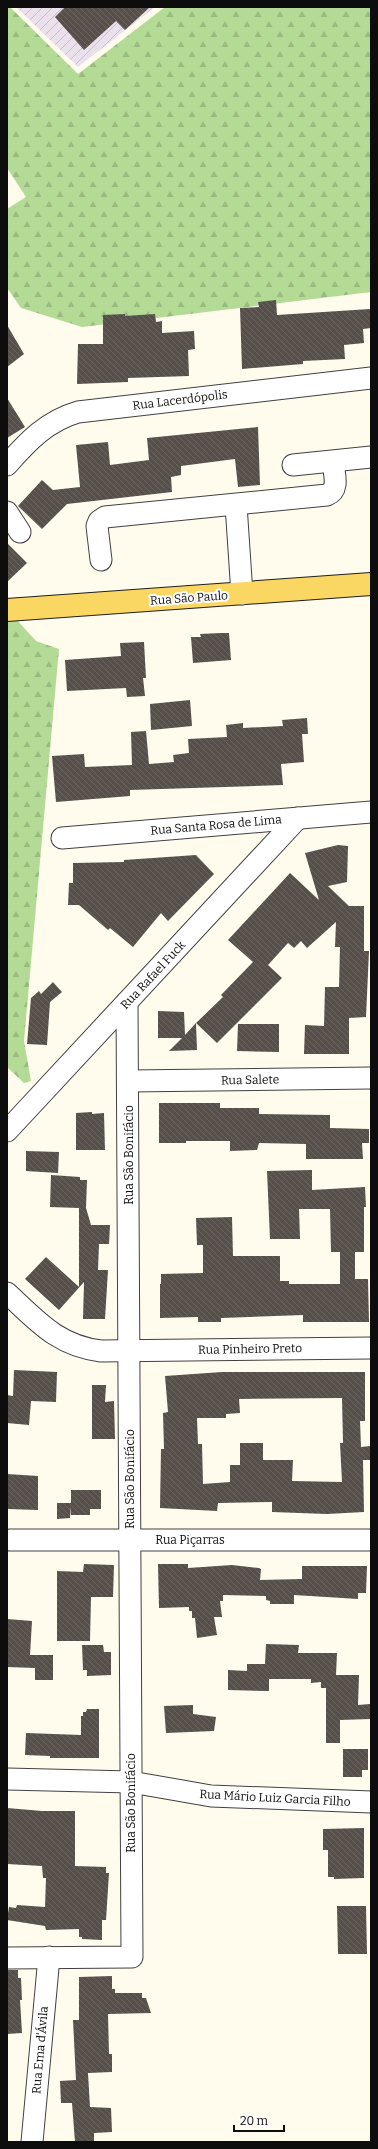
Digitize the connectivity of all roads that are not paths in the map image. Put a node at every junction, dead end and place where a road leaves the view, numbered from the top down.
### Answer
1 (371, 378) edge
2 (371, 457) edge
3 (332, 462) junction
4 (7, 465) edge
5 (293, 466) dead end
6 (236, 505) junction
7 (7, 512) edge
8 (20, 532) dead end
9 (101, 560) dead end
10 (371, 584) edge
11 (242, 594) junction
12 (7, 610) edge
13 (371, 812) edge
14 (298, 818) junction
15 (62, 838) dead end
16 (127, 1002) junction
17 (371, 1078) edge
18 (128, 1081) junction
19 (7, 1131) edge
20 (7, 1293) edge
21 (371, 1348) edge
22 (129, 1351) junction
23 (10, 1540) dead end
24 (130, 1540) junction
25 (371, 1540) edge
26 (7, 1778) edge
27 (131, 1782) junction
28 (371, 1802) edge
29 (7, 1958) edge
30 (49, 1958) junction
31 (32, 2142) edge

1 - 4 street, Rua Lacerdópolis
2 - 3 street
3 - 5 street
3 - 6 street
6 - 9 street
6 - 11 street
7 - 8 street
10 - 11 main road, Rua São Paulo
11 - 12 main road, Rua São Paulo
13 - 14 street, Rua Santa Rosa de Lima
14 - 15 street, Rua Santa Rosa de Lima
14 - 16 street, Rua Rafael Fuck
16 - 18 street, Rua São Bonifácio
16 - 19 street, Rua Rafael Fuck
17 - 18 street, Rua Salete
18 - 22 street, Rua São Bonifácio
20 - 22 street, Rua Pinheiro Preto
21 - 22 street, Rua Pinheiro Preto
22 - 24 street, Rua São Bonifácio
23 - 24 street, Rua Piçarras
24 - 25 street, Rua Piçarras
24 - 27 street, Rua São Bonifácio
26 - 27 street, Rua Mário Luiz Garcia Filho
27 - 28 street, Rua Mário Luiz Garcia Filho
27 - 30 street, Rua São Bonifácio
29 - 30 street
30 - 31 street, Rua Ema d'Ávila

